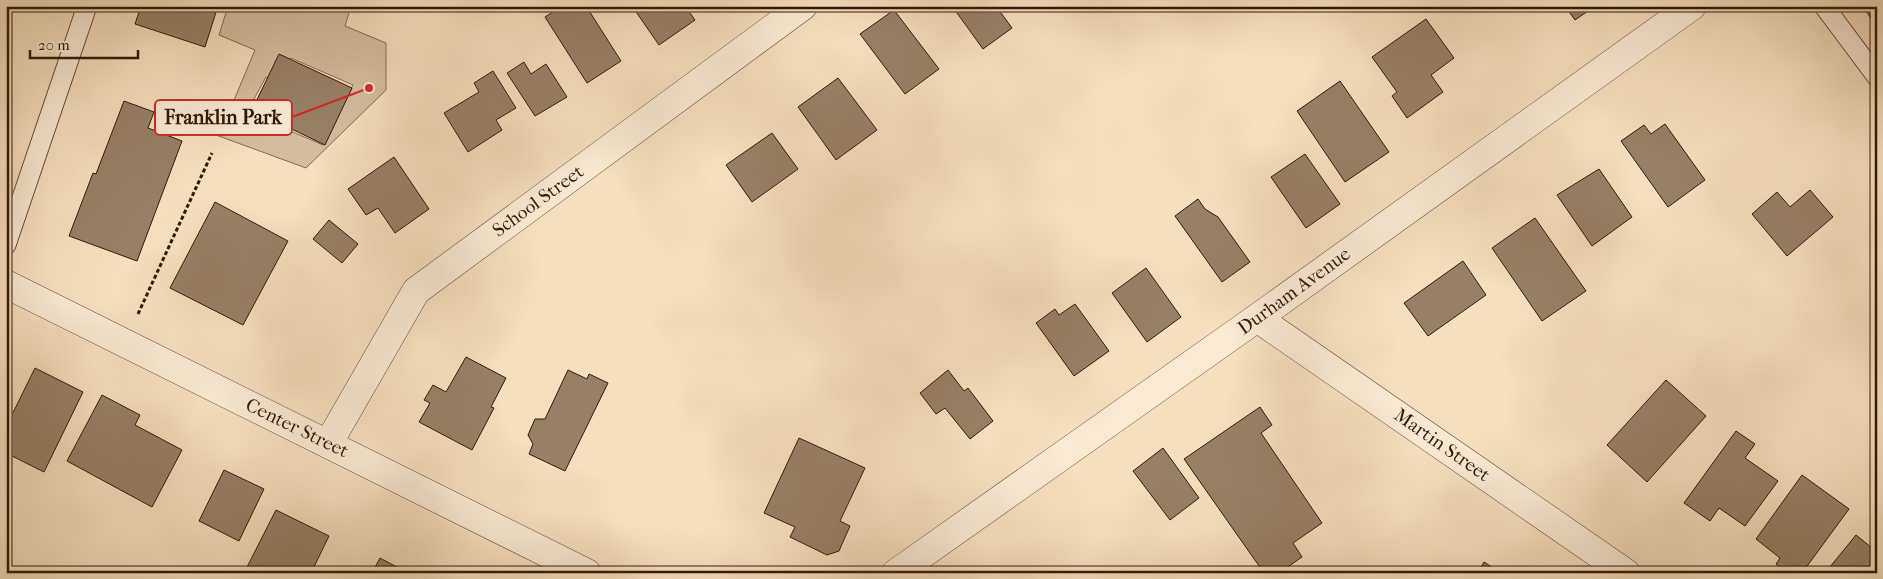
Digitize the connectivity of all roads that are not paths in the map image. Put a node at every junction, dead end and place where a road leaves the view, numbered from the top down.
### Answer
1 (87, 6) edge
2 (803, 6) edge
3 (1692, 6) edge
4 (1824, 6) edge
5 (1877, 77) edge
6 (6, 245) edge
7 (6, 284) edge
8 (1257, 318) junction
9 (328, 444) junction
10 (587, 573) edge
11 (896, 573) edge
12 (1626, 573) edge

1 - 6 lane
2 - 9 street, School Street
3 - 8 street, Durham Avenue
4 - 5 lane
7 - 9 street, Center Street
8 - 11 street, Durham Avenue
8 - 12 street, Martin Street
9 - 10 street, Center Street

